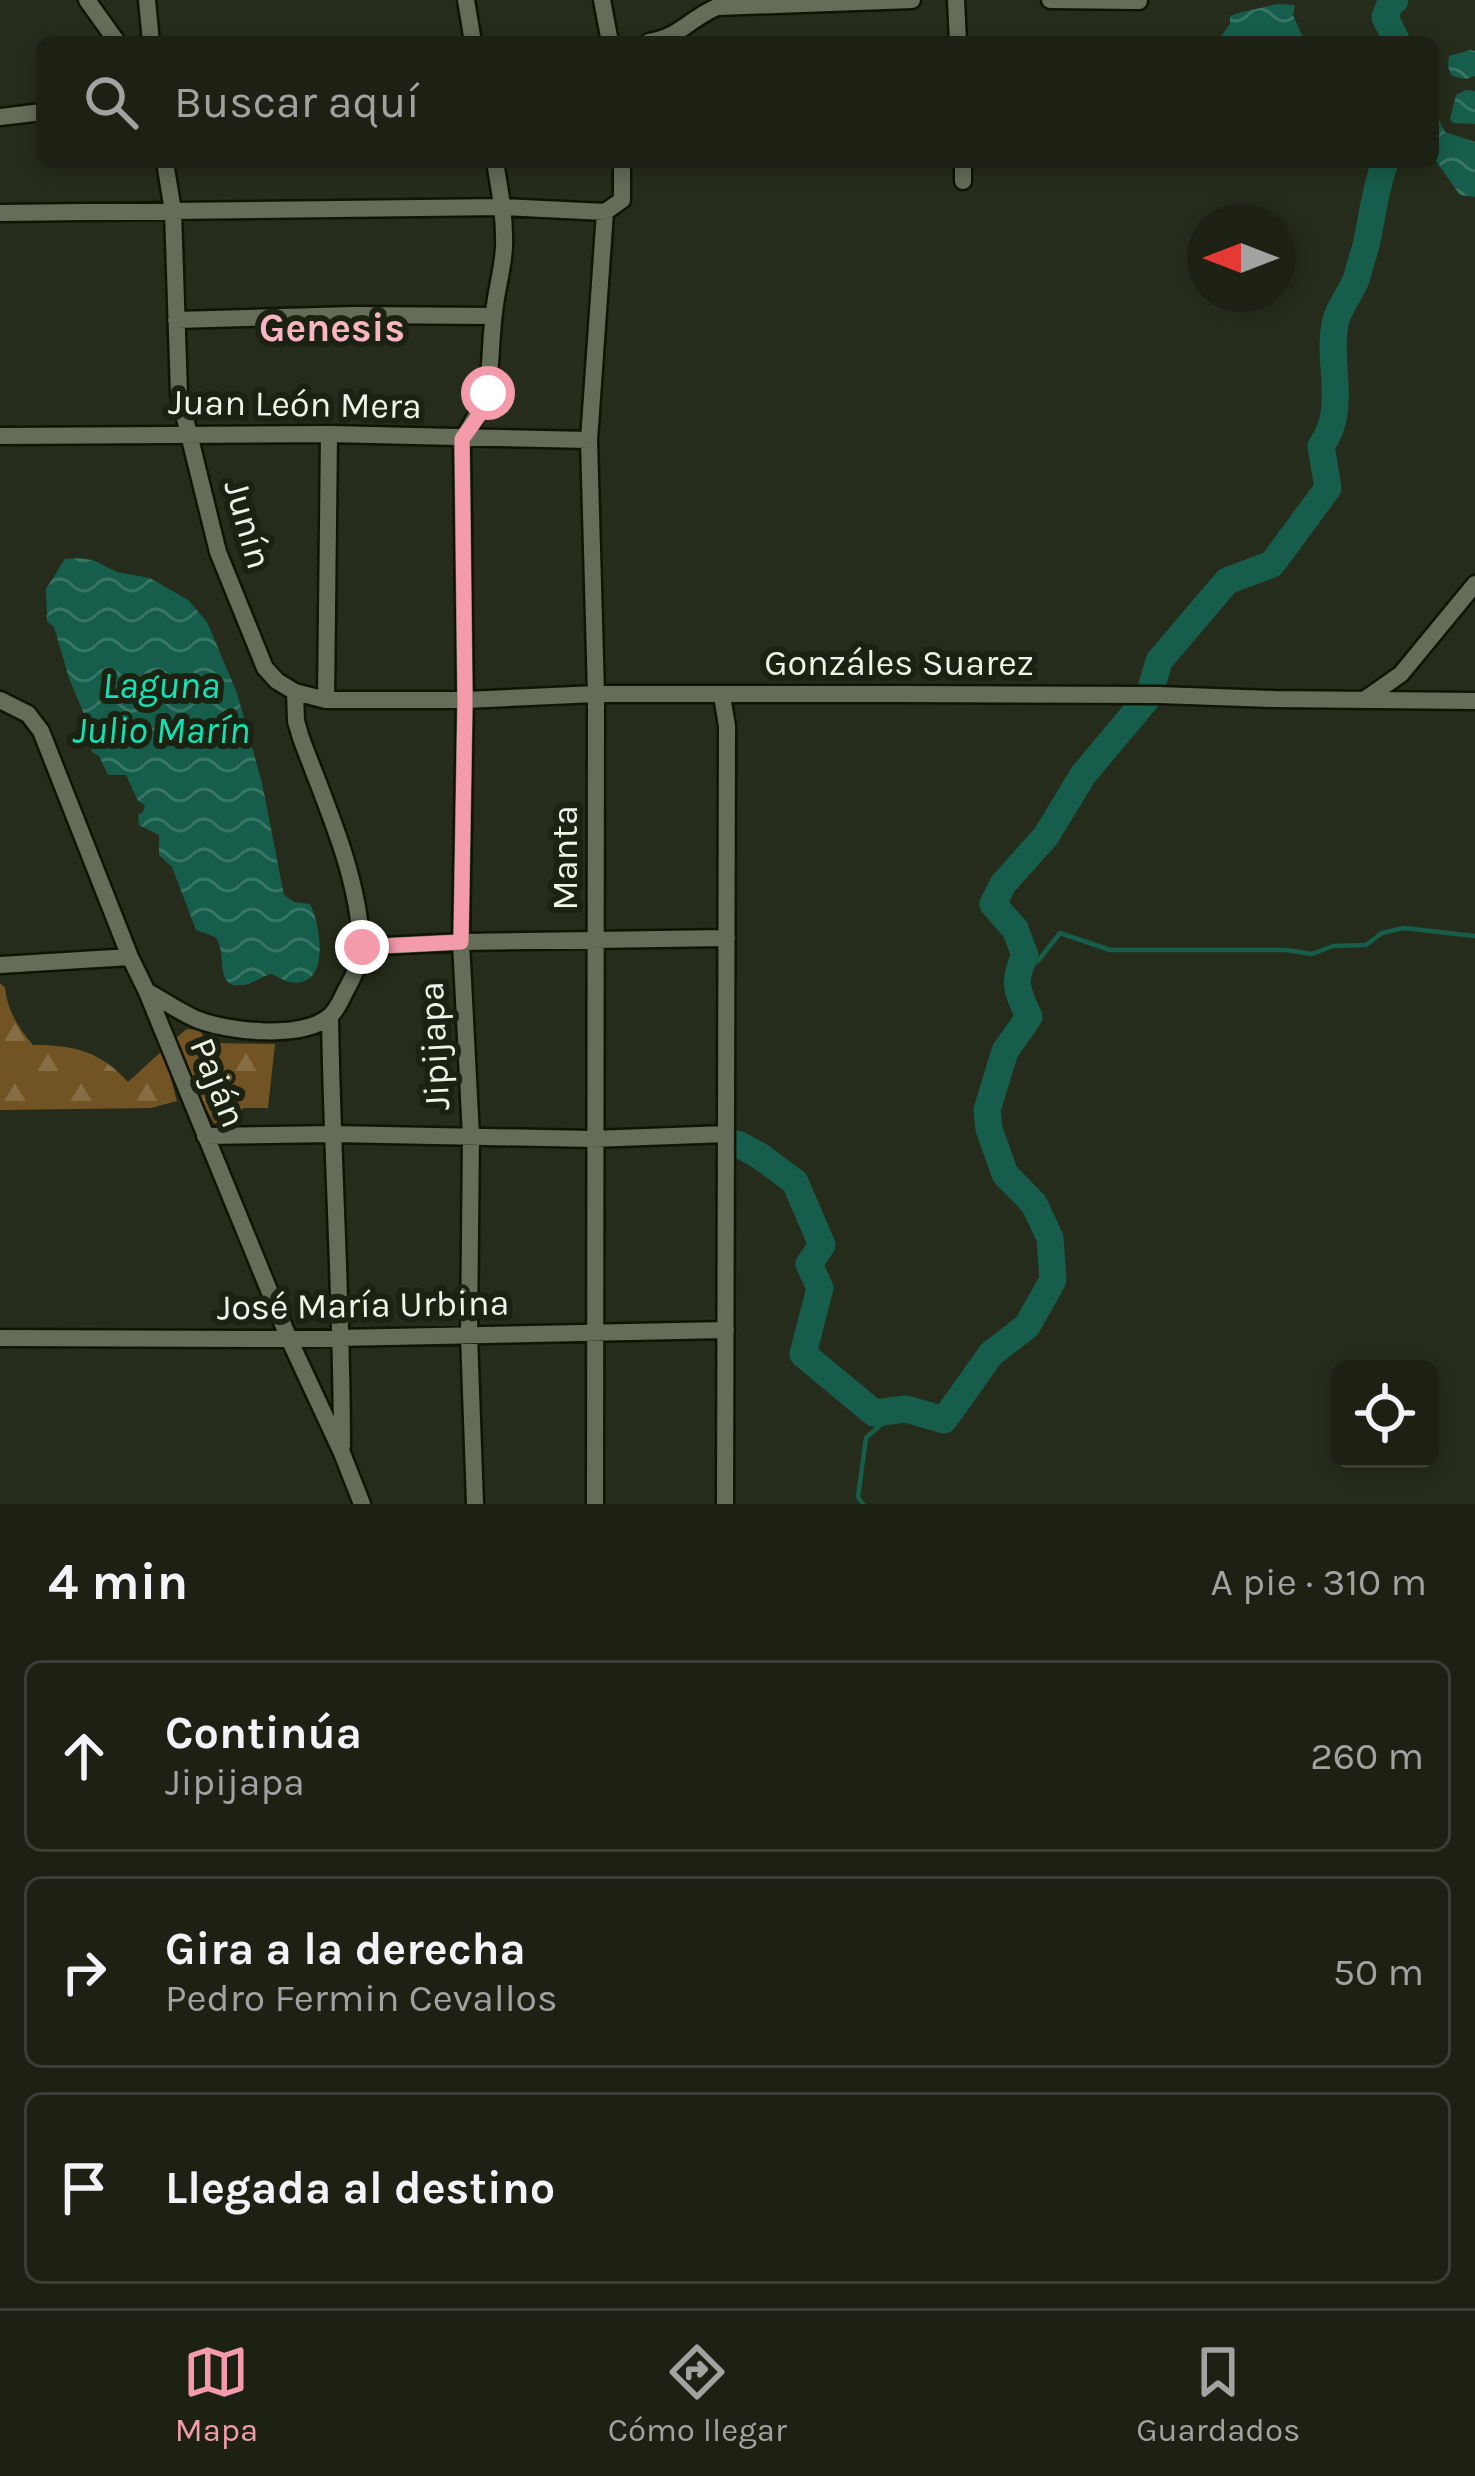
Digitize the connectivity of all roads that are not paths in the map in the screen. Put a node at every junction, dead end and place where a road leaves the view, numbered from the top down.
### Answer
1 (87, 0) edge
2 (147, 0) edge
3 (466, 0) edge
4 (602, 0) edge
5 (912, 0) edge
6 (956, 0) edge
7 (1050, 0) edge
8 (1138, 1) edge
9 (113, 36) edge
10 (150, 36) edge
11 (472, 36) edge
12 (609, 36) edge
13 (675, 36) edge
14 (958, 36) edge
15 (36, 113) edge
16 (0, 117) edge
17 (166, 168) edge
18 (496, 168) edge
19 (622, 168) edge
20 (503, 207) junction
21 (173, 211) junction
22 (605, 212) junction
23 (0, 213) edge
24 (493, 316) junction
25 (176, 320) junction
26 (190, 434) junction
27 (329, 434) junction
28 (0, 436) edge
29 (462, 439) junction
30 (589, 440) junction
31 (1475, 584) edge
32 (277, 681) joint
33 (295, 692) junction
34 (596, 694) junction
35 (722, 695) junction
36 (0, 700) edge
37 (326, 700) junction
38 (465, 700) junction
39 (1364, 700) junction
40 (1475, 700) edge
41 (727, 938) junction
42 (597, 940) junction
43 (461, 942) junction
44 (362, 947) junction
45 (130, 957) junction
46 (0, 965) edge
47 (147, 992) junction
48 (330, 1016) junction
49 (332, 1134) junction
50 (726, 1134) junction
51 (205, 1136) junction
52 (471, 1136) junction
53 (593, 1138) junction
54 (726, 1330) junction
55 (594, 1333) junction
56 (469, 1336) junction
57 (0, 1338) edge
58 (342, 1338) junction
59 (289, 1339) junction
60 (342, 1453) junction
61 (362, 1504) edge
62 (475, 1504) edge
63 (595, 1504) edge
64 (725, 1504) edge

1 - 9 street
2 - 10 street
3 - 11 street
4 - 12 street
5 - 13 street
6 - 14 street
7 - 8 street
15 - 16 street
17 - 21 street, Junín
18 - 20 street, Jipijapa
19 - 22 street
20 - 21 street
20 - 22 street
20 - 24 street, Jipijapa
21 - 23 street
21 - 25 street, Junín
22 - 30 street, Manta
24 - 25 street
24 - 29 street, Jipijapa
25 - 26 street, Junín
26 - 27 street, Juan León Mera
26 - 28 street, Juan León Mera
26 - 32 street, Junín
27 - 29 street, Juan León Mera
27 - 37 street
29 - 30 street, Juan León Mera
29 - 38 street, Jipijapa
30 - 34 street, Manta
31 - 39 street
32 - 33 street, Gonzáles Suarez
33 - 37 street, Gonzáles Suarez
33 - 44 street
34 - 35 street, Gonzáles Suarez
34 - 38 street, Gonzáles Suarez
34 - 42 street, Manta
35 - 39 street, Gonzáles Suarez
35 - 41 street
36 - 45 street, Paján
37 - 38 street, Gonzáles Suarez
38 - 43 street, Jipijapa
39 - 40 street, Gonzáles Suarez
41 - 42 street
41 - 50 street
42 - 43 street
42 - 53 street, Manta
43 - 44 street
43 - 52 street, Jipijapa
44 - 48 street
45 - 46 street
45 - 47 street, Paján
47 - 48 street
47 - 51 street, Paján
48 - 49 street
49 - 51 street
49 - 52 street
49 - 58 street
50 - 53 street
50 - 54 street
51 - 59 street, Paján
52 - 53 street
52 - 56 street, Jipijapa
53 - 55 street, Manta
54 - 55 street, José María Urbina
54 - 64 street
55 - 56 street, José María Urbina
55 - 63 street, Manta
56 - 58 street, José María Urbina
56 - 62 street, Jipijapa
57 - 59 street, José María Urbina
58 - 59 street, José María Urbina
58 - 60 street
59 - 60 street, Paján
60 - 61 street, Paján

